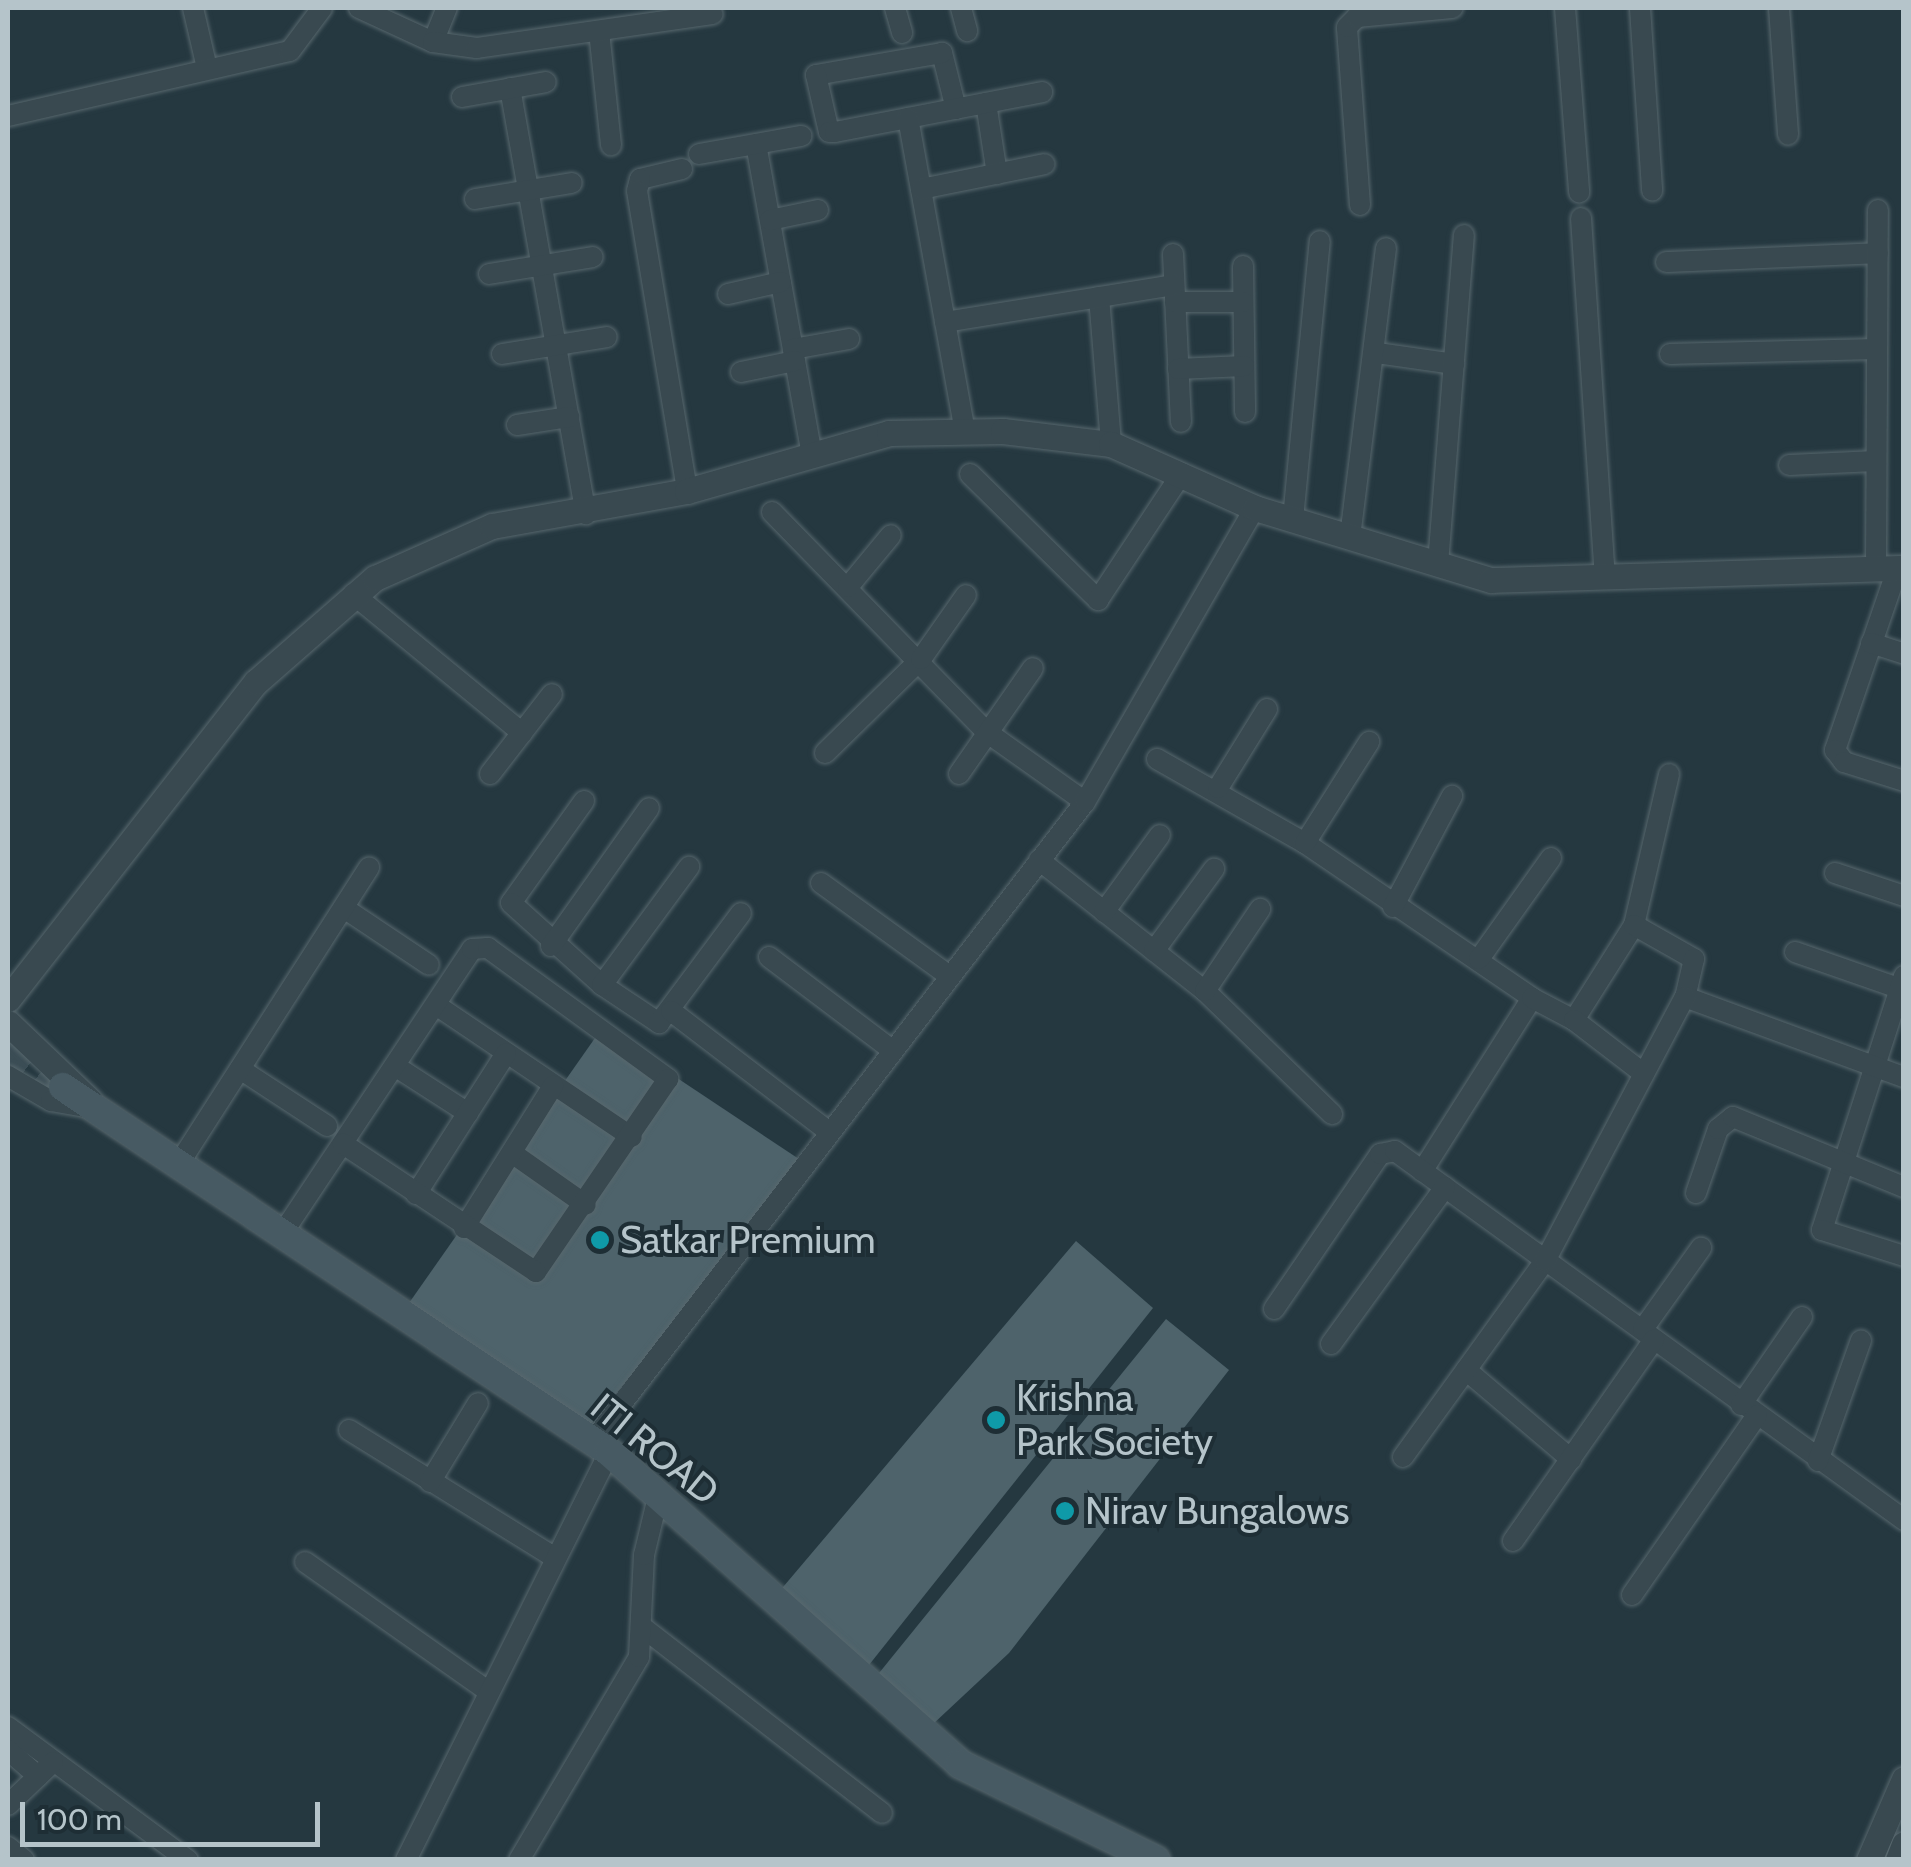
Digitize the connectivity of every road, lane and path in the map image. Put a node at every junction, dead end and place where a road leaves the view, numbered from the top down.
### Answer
1 (193, 8) edge
2 (322, 8) edge
3 (359, 8) edge
4 (447, 8) edge
5 (895, 8) edge
6 (961, 8) edge
7 (1453, 8) edge
8 (1565, 8) edge
9 (1640, 8) edge
10 (1779, 8) edge
11 (713, 14) dead end
12 (599, 30) junction
13 (967, 30) dead end
14 (902, 34) dead end
15 (433, 42) junction
16 (206, 64) junction
17 (546, 82) dead end
18 (510, 88) junction
19 (1042, 92) dead end
20 (462, 97) dead end
21 (986, 103) junction
22 (956, 109) junction
23 (8, 116) edge
24 (908, 118) junction
25 (1788, 135) dead end
26 (800, 136) dead end
27 (756, 144) junction
28 (611, 145) dead end
29 (699, 154) dead end
30 (1045, 164) dead end
31 (682, 168) dead end
32 (997, 174) junction
33 (572, 182) dead end
34 (920, 189) junction
35 (529, 190) junction
36 (1652, 191) dead end
37 (1579, 192) dead end
38 (476, 199) dead end
39 (1360, 205) dead end
40 (818, 210) dead end
41 (1878, 210) dead end
42 (1580, 218) dead end
43 (770, 220) junction
44 (1464, 235) dead end
45 (1320, 242) dead end
46 (1386, 248) dead end
47 (1173, 254) dead end
48 (1878, 254) junction
49 (593, 257) dead end
50 (1666, 262) dead end
51 (542, 266) junction
52 (1243, 266) dead end
53 (489, 274) dead end
54 (781, 282) junction
55 (728, 294) dead end
56 (1174, 294) junction
57 (1099, 297) junction
58 (1243, 302) junction
59 (945, 322) junction
60 (607, 338) dead end
61 (848, 339) dead end
62 (556, 345) junction
63 (1877, 350) junction
64 (1376, 353) junction
65 (502, 354) dead end
66 (1670, 354) dead end
67 (794, 355) junction
68 (1454, 364) junction
69 (1244, 366) junction
70 (1178, 369) junction
71 (740, 372) dead end
72 (1246, 412) dead end
73 (569, 417) junction
74 (1181, 422) dead end
75 (517, 425) dead end
76 (965, 431) junction
77 (1111, 444) junction
78 (812, 455) junction
79 (1876, 461) junction
80 (1788, 465) dead end
81 (1182, 473) junction
82 (970, 474) dead end
83 (687, 491) junction
84 (1255, 508) junction
85 (772, 512) dead end
86 (586, 514) junction
87 (1293, 519) junction
88 (891, 535) dead end
89 (1350, 537) junction
90 (1438, 564) junction
91 (1892, 567) edge
92 (1604, 576) junction
93 (848, 587) junction
94 (353, 594) junction
95 (966, 595) dead end
96 (1872, 643) junction
97 (1904, 654) edge
98 (921, 659) junction
99 (1033, 668) dead end
100 (552, 694) dead end
101 (1266, 709) dead end
102 (522, 733) junction
103 (988, 733) junction
104 (1369, 742) dead end
105 (825, 753) dead end
106 (1157, 758) dead end
107 (490, 774) dead end
108 (959, 774) dead end
109 (1669, 774) dead end
110 (1904, 781) edge
111 (1218, 788) junction
112 (1452, 796) dead end
113 (584, 801) dead end
114 (1085, 802) junction
115 (649, 808) dead end
116 (1160, 835) dead end
117 (1305, 844) junction
118 (1551, 858) dead end
119 (1040, 860) junction
120 (688, 867) dead end
121 (369, 868) dead end
122 (1214, 869) dead end
123 (1834, 873) dead end
124 (821, 883) dead end
125 (1904, 896) edge
126 (1394, 906) junction
127 (344, 908) junction
128 (1260, 909) dead end
129 (741, 912) dead end
130 (1104, 912) junction
131 (1634, 925) junction
132 (550, 946) junction
133 (1154, 951) junction
134 (1796, 952) dead end
135 (769, 957) dead end
136 (1479, 959) junction
137 (430, 964) dead end
138 (948, 975) junction
139 (602, 985) junction
140 (1902, 985) edge
141 (1205, 991) junction
142 (1532, 998) junction
143 (1684, 998) junction
144 (8, 999) edge
145 (436, 1005) junction
146 (671, 1011) junction
147 (1574, 1020) junction
148 (8, 1023) edge
149 (892, 1050) junction
150 (506, 1053) junction
151 (395, 1066) junction
152 (1875, 1067) junction
153 (240, 1069) junction
154 (1644, 1074) junction
155 (8, 1076) edge
156 (1904, 1077) edge
157 (554, 1086) junction
158 (63, 1087) tunnel mouth
159 (93, 1108) junction
160 (468, 1112) junction
161 (1332, 1114) dead end
162 (326, 1126) dead end
163 (829, 1132) junction
164 (632, 1137) junction
165 (343, 1144) junction
166 (512, 1153) junction
167 (180, 1162) junction
168 (1843, 1165) junction
169 (1422, 1171) junction
170 (1445, 1187) junction
171 (1904, 1187) edge
172 (416, 1194) junction
173 (1696, 1194) dead end
174 (586, 1205) junction
175 (464, 1228) junction
176 (284, 1231) junction
177 (1701, 1248) dead end
178 (1904, 1256) edge
179 (1545, 1261) junction
180 (1274, 1310) dead end
181 (1802, 1317) dead end
182 (1649, 1334) junction
183 (1861, 1340) dead end
184 (1331, 1344) dead end
185 (1466, 1370) junction
186 (478, 1404) dead end
187 (1749, 1410) junction
188 (349, 1430) dead end
189 (601, 1446) junction
190 (1402, 1457) dead end
191 (1570, 1459) junction
192 (1818, 1461) junction
193 (430, 1482) junction
194 (658, 1497) junction
195 (1904, 1520) edge
196 (1513, 1541) dead end
197 (554, 1557) junction
198 (305, 1562) dead end
199 (1632, 1595) dead end
200 (642, 1626) junction
201 (488, 1692) junction
202 (8, 1727) edge
203 (8, 1750) edge
204 (45, 1769) junction
205 (1904, 1779) edge
206 (8, 1805) edge
207 (882, 1813) dead end
208 (1904, 1844) edge
209 (8, 1847) edge
210 (1153, 1859) edge
211 (24, 1860) edge
212 (188, 1860) edge
213 (406, 1860) edge
214 (519, 1860) edge
215 (1869, 1860) edge
216 (1898, 1860) edge

1 - 16 street
2 - 16 street
3 - 15 street
4 - 15 street
5 - 14 street
6 - 13 street
7 - 39 street
8 - 37 street
9 - 36 street
10 - 25 street
11 - 12 street
12 - 15 street
12 - 28 street
16 - 23 street
17 - 18 street
18 - 20 street
18 - 35 street
19 - 21 street
21 - 22 street
21 - 32 street
22 - 24 street
22 - 24 street
24 - 34 street
26 - 27 street
27 - 29 street
27 - 43 street
30 - 32 street
31 - 83 street
32 - 34 street
33 - 35 street
34 - 59 street
35 - 38 street
35 - 51 street
40 - 43 street
41 - 48 street
42 - 92 street
43 - 54 street
44 - 68 street
45 - 87 street
46 - 64 street
47 - 56 street
48 - 50 street
48 - 63 street
49 - 51 street
51 - 53 street
51 - 62 street
52 - 58 street
54 - 55 street
54 - 67 street
56 - 57 street
56 - 58 street
56 - 70 street
57 - 59 street
57 - 77 street
58 - 69 street
59 - 76 street
60 - 62 street
61 - 67 street
62 - 65 street
62 - 73 street
63 - 66 street
63 - 79 street
64 - 68 street
64 - 89 street
67 - 71 street
67 - 78 street
68 - 90 street
69 - 70 street
69 - 72 street
70 - 74 street
73 - 75 street
73 - 86 street
76 - 77 street
76 - 78 street
77 - 81 street
78 - 83 street
79 - 80 street
79 - 91 street
81 - 82 street
81 - 84 street
83 - 86 street
84 - 87 street
84 - 114 street
85 - 93 street
86 - 94 street
87 - 89 street
88 - 93 street
89 - 90 street
90 - 92 street
91 - 92 street
91 - 96 street
93 - 98 street
94 - 102 street
94 - 144 street
95 - 98 street
96 - 97 street
96 - 110 street
98 - 103 street
98 - 105 street
99 - 103 street
100 - 102 street
101 - 111 street
102 - 107 street
103 - 108 street
103 - 114 street
104 - 117 street
106 - 111 street
109 - 131 street
111 - 117 street
112 - 126 street
113 - 132 street
114 - 119 street
115 - 132 street
116 - 130 street
117 - 126 street
118 - 136 street
119 - 130 street
119 - 138 street
120 - 139 street
121 - 127 street
122 - 133 street
123 - 125 street
124 - 138 street
126 - 136 street
127 - 137 street
127 - 153 street
128 - 141 street
129 - 146 street
130 - 133 street
131 - 143 street
131 - 147 street
132 - 139 street
133 - 141 street
134 - 140 street
135 - 149 street
136 - 142 street
138 - 149 street
139 - 146 street
140 - 152 street
141 - 161 street
142 - 147 street
142 - 169 street
143 - 152 street
143 - 154 street
145 - 150 street
145 - 151 street
145 - 164 street
146 - 163 street
147 - 154 street
148 - 159 street
149 - 163 street
150 - 157 street
150 - 160 street
151 - 160 street
151 - 165 street
152 - 156 street
152 - 168 street
153 - 162 street
153 - 167 street
154 - 179 street
155 - 159 street
157 - 164 street
157 - 166 street
158 - 159 main road, ITI ROAD
159 - 167 main road, ITI ROAD
160 - 172 street
163 - 189 street
164 - 174 street
165 - 172 street
165 - 176 street
166 - 174 street
166 - 175 street
167 - 176 main road, ITI ROAD
168 - 171 street
168 - 173 street
168 - 178 street
169 - 170 street
169 - 180 street
170 - 179 street
170 - 184 street
172 - 175 street
174 - 175 street
176 - 189 main road, ITI ROAD
177 - 182 street
179 - 182 street
179 - 185 street
181 - 187 street
182 - 187 street
182 - 191 street
183 - 192 street
185 - 190 street
185 - 191 street
186 - 193 street
187 - 192 street
187 - 199 street
188 - 193 street
189 - 194 main road, ITI ROAD
189 - 197 street
191 - 196 street
192 - 195 street
193 - 197 street
194 - 200 street
194 - 210 main road, ITI ROAD
197 - 201 street
198 - 201 street
200 - 207 street
200 - 214 street
201 - 213 street
202 - 204 street
203 - 204 street
204 - 206 street
204 - 212 street
205 - 215 street
208 - 216 street
209 - 211 street

